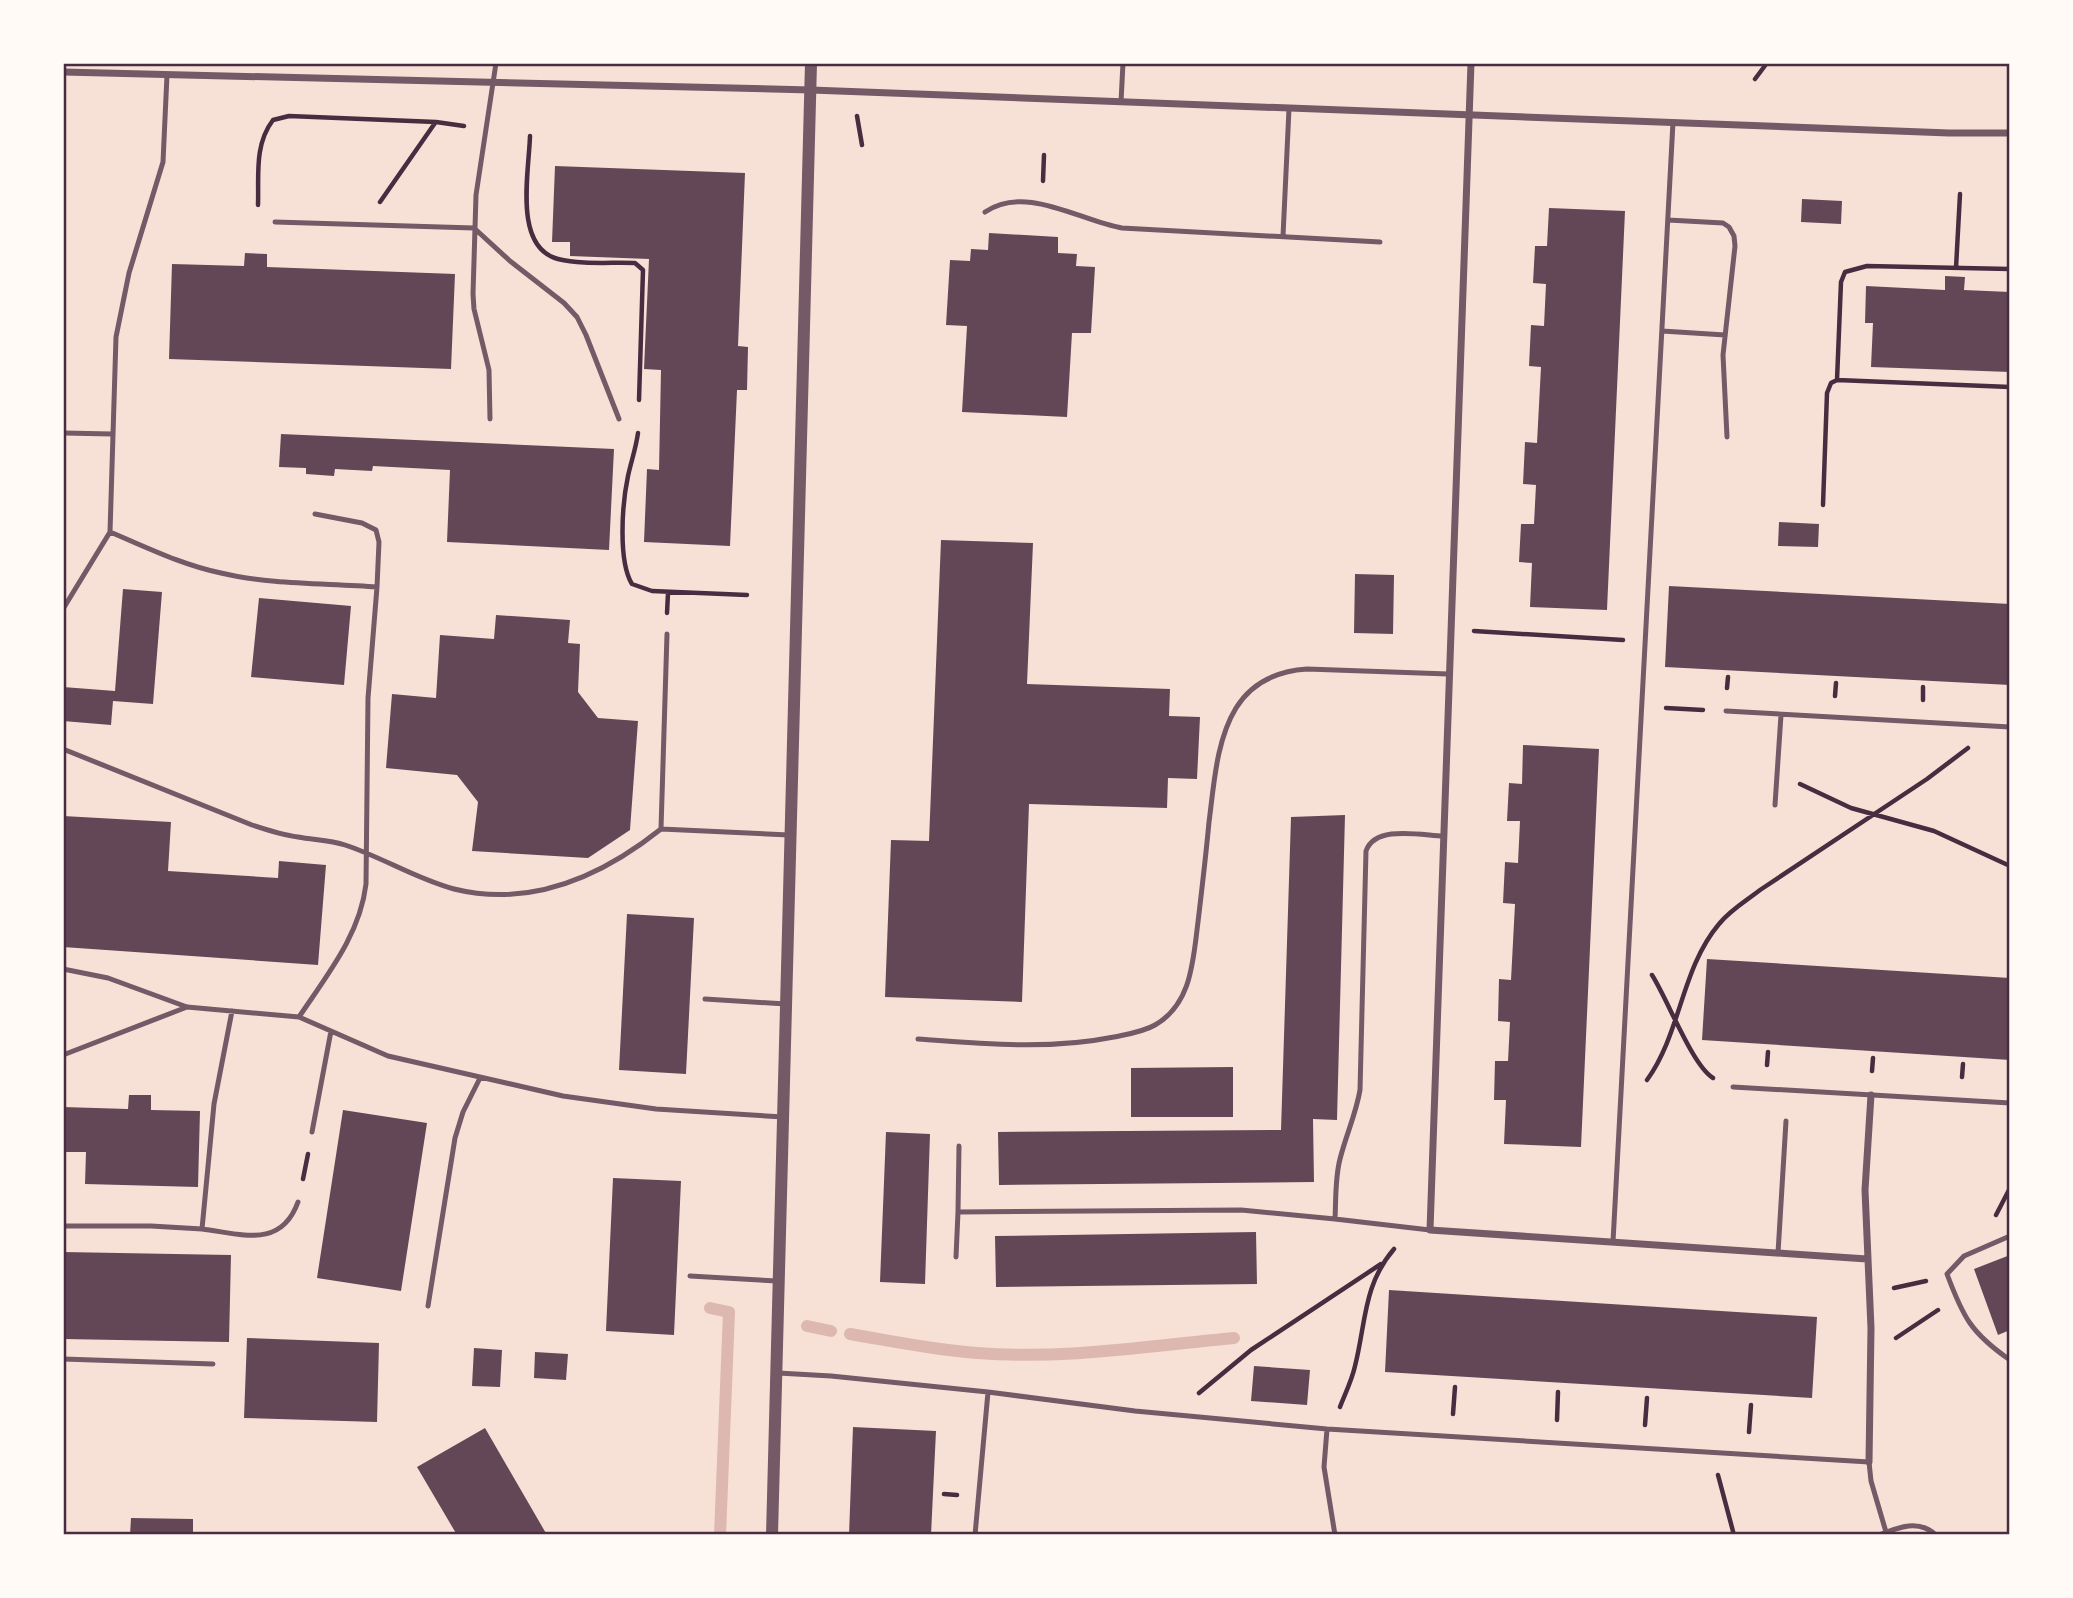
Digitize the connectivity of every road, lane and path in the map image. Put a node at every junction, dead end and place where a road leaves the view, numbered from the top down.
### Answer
1 (86, 63) edge
2 (496, 63) edge
3 (811, 63) edge
4 (1123, 63) edge
5 (1471, 63) edge
6 (1767, 63) edge
7 (63, 72) edge
8 (86, 73) junction
9 (167, 75) junction
10 (1755, 79) dead end
11 (494, 81) junction
12 (811, 90) junction
13 (1121, 102) junction
14 (1289, 108) junction
15 (1469, 116) junction
16 (436, 122) junction
17 (1673, 122) junction
18 (486, 130) junction
19 (2010, 133) edge
20 (1044, 155) dead end
21 (1043, 172) dead end
22 (1960, 194) dead end
23 (257, 209) dead end
24 (985, 212) dead end
25 (1668, 220) junction
26 (275, 222) dead end
27 (364, 224) junction
28 (474, 228) junction
29 (1283, 236) junction
30 (1380, 242) dead end
31 (1956, 268) junction
32 (2010, 269) edge
33 (1662, 331) junction
34 (1725, 335) junction
35 (1837, 380) junction
36 (2010, 387) edge
37 (491, 419) dead end
38 (619, 419) dead end
39 (63, 433) edge
40 (112, 434) junction
41 (1727, 437) dead end
42 (1823, 505) dead end
43 (315, 514) dead end
44 (110, 532) junction
45 (376, 587) junction
46 (63, 609) edge
47 (1450, 629) junction
48 (667, 634) dead end
49 (1644, 642) junction
50 (1448, 674) junction
51 (1640, 707) junction
52 (1726, 712) joint
53 (1781, 715) junction
54 (1991, 726) junction
55 (2010, 727) edge
56 (63, 749) edge
57 (1777, 773) junction
58 (1775, 805) dead end
59 (1877, 813) junction
60 (661, 829) junction
61 (789, 835) junction
62 (1443, 836) junction
63 (367, 854) junction
64 (2010, 866) edge
65 (1629, 948) junction
66 (63, 969) edge
67 (705, 999) dead end
68 (786, 1004) junction
69 (187, 1007) junction
70 (232, 1011) junction
71 (1675, 1016) junction
72 (299, 1017) junction
73 (331, 1031) junction
74 (918, 1039) dead end
75 (63, 1055) edge
76 (480, 1078) junction
77 (1733, 1087) joint
78 (1871, 1095) junction
79 (2010, 1103) edge
80 (1620, 1111) junction
81 (783, 1117) junction
82 (1786, 1121) dead end
83 (312, 1132) joint
84 (959, 1146) dead end
85 (298, 1202) joint
86 (958, 1212) junction
87 (1335, 1219) junction
88 (63, 1226) edge
89 (1410, 1228) junction
90 (202, 1229) junction
91 (1430, 1230) junction
92 (2010, 1236) edge
93 (1613, 1242) junction
94 (1778, 1253) junction
95 (957, 1258) dead end
96 (1867, 1259) junction
97 (1381, 1264) junction
98 (1947, 1274) junction
99 (690, 1276) dead end
100 (780, 1281) junction
101 (1869, 1287) junction
102 (1956, 1298) junction
103 (428, 1306) dead end
104 (1870, 1356) junction
105 (63, 1359) edge
106 (2010, 1360) edge
107 (213, 1364) dead end
108 (778, 1373) junction
109 (988, 1392) junction
110 (1179, 1415) junction
111 (1327, 1429) junction
112 (1712, 1452) junction
113 (1869, 1462) junction
114 (1883, 1534) edge
115 (772, 1535) edge
116 (975, 1535) edge
117 (1335, 1535) edge
118 (1734, 1535) edge
119 (1936, 1535) edge

1 - 8 lane
2 - 11 lane
3 - 12 street
4 - 13 lane
5 - 15 street
6 - 10 path
7 - 8 street
8 - 9 street
9 - 11 street
9 - 40 lane
11 - 12 street
11 - 18 lane
12 - 13 street
12 - 61 street
13 - 14 street
14 - 15 street
14 - 29 lane
15 - 17 street
15 - 47 street
16 - 18 path
16 - 23 path
16 - 27 path
17 - 19 street
17 - 25 lane
18 - 28 lane
20 - 21 path
22 - 31 path
24 - 29 lane
25 - 33 lane
25 - 34 lane
26 - 27 lane
27 - 28 lane
28 - 37 lane
28 - 38 lane
29 - 30 lane
31 - 32 path
31 - 35 path
33 - 34 lane
33 - 49 lane
34 - 41 lane
35 - 36 path
35 - 42 path
39 - 40 lane
40 - 44 lane
43 - 45 lane
44 - 45 lane
44 - 46 lane
45 - 63 lane
47 - 49 path
47 - 50 street
48 - 60 lane
49 - 51 lane
50 - 62 street
50 - 74 lane
51 - 52 path
51 - 65 lane
52 - 53 lane
53 - 54 lane
53 - 57 lane
54 - 55 lane
54 - 59 path
56 - 63 lane
57 - 58 lane
57 - 59 path
59 - 64 path
59 - 71 path
60 - 61 lane
60 - 63 lane
61 - 68 street
62 - 87 lane
62 - 91 street
63 - 72 lane
65 - 71 path
65 - 80 lane
66 - 69 lane
67 - 68 lane
68 - 81 street
69 - 70 lane
69 - 75 lane
70 - 72 lane
70 - 90 lane
71 - 77 path
71 - 80 path
72 - 73 lane
73 - 76 lane
73 - 83 lane
76 - 81 lane
76 - 103 lane
77 - 78 lane
78 - 79 lane
78 - 96 street
80 - 93 lane
81 - 100 street
82 - 94 lane
83 - 85 path
84 - 86 lane
85 - 90 lane
86 - 87 lane
86 - 95 lane
87 - 89 lane
88 - 90 lane
89 - 91 lane
89 - 97 path
91 - 93 street
92 - 98 lane
93 - 94 street
94 - 96 street
96 - 101 street
97 - 110 path
97 - 111 path
98 - 101 path
98 - 102 lane
99 - 100 lane
100 - 108 street
101 - 104 street
102 - 104 path
102 - 106 lane
104 - 113 street
105 - 107 lane
108 - 109 lane
108 - 115 street
109 - 110 lane
109 - 116 lane
110 - 111 lane
111 - 112 lane
111 - 117 lane
112 - 113 lane
112 - 118 path
113 - 114 lane
114 - 119 lane

